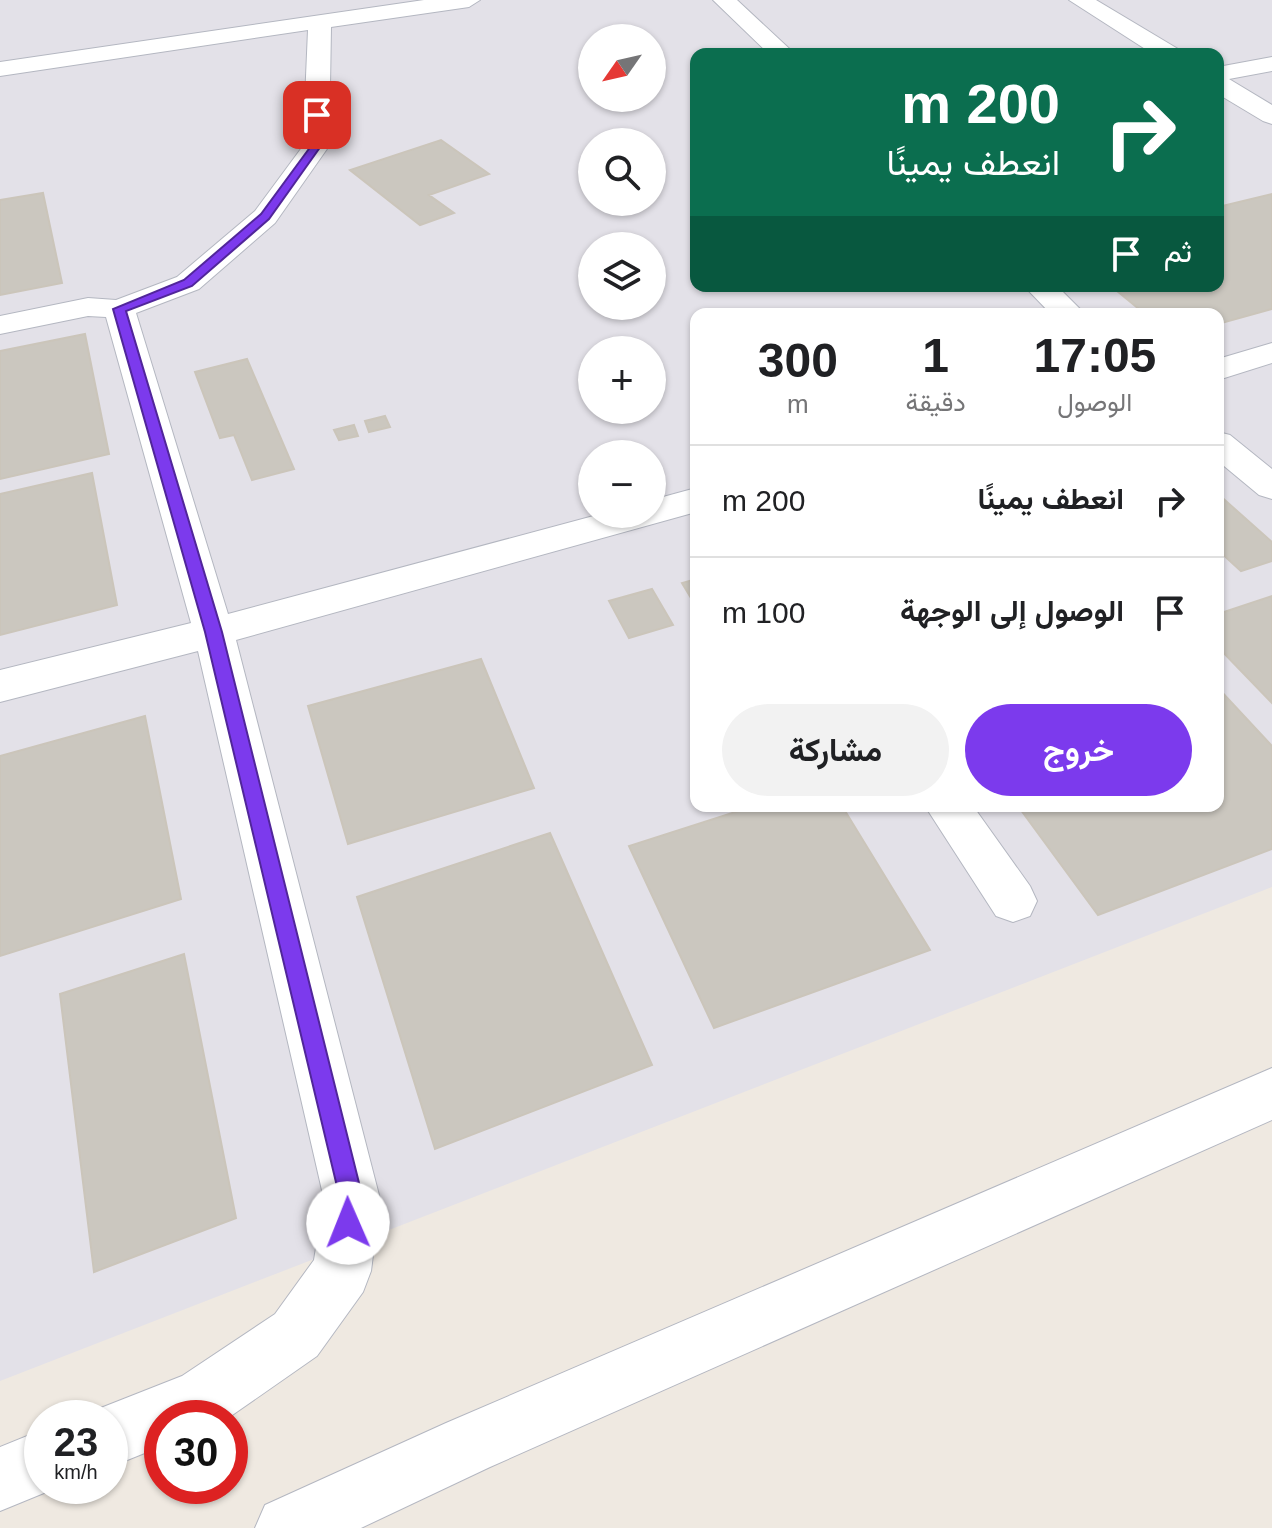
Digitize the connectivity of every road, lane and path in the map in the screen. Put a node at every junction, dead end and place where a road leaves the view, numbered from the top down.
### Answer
1 (469, 0) edge
2 (724, 0) edge
3 (1080, 0) edge
4 (404, 5) edge
5 (320, 22) junction
6 (776, 48) edge
7 (1160, 48) edge
8 (1272, 64) edge
9 (0, 69) edge
10 (1224, 73) edge
11 (1224, 87) edge
12 (1272, 116) edge
13 (1045, 292) edge
14 (1063, 308) edge
15 (119, 309) junction
16 (0, 325) edge
17 (1272, 353) edge
18 (1224, 368) edge
19 (1224, 448) edge
20 (1272, 487) edge
21 (690, 502) edge
22 (666, 508) edge
23 (595, 528) edge
24 (214, 632) junction
25 (0, 686) edge
26 (952, 812) edge
27 (1013, 901) dead end
28 (1272, 1094) edge
29 (128, 1428) edge
30 (24, 1469) edge
31 (0, 1479) edge
32 (288, 1528) edge

1 - 4 street
2 - 6 street
3 - 7 street
4 - 5 street
5 - 9 street
5 - 15 street
8 - 10 street
11 - 12 street
13 - 14 street
15 - 16 street
15 - 24 street
17 - 18 street
19 - 20 street
21 - 22 street
23 - 24 street
24 - 25 street
24 - 29 street
26 - 27 street
28 - 32 street
30 - 31 street

